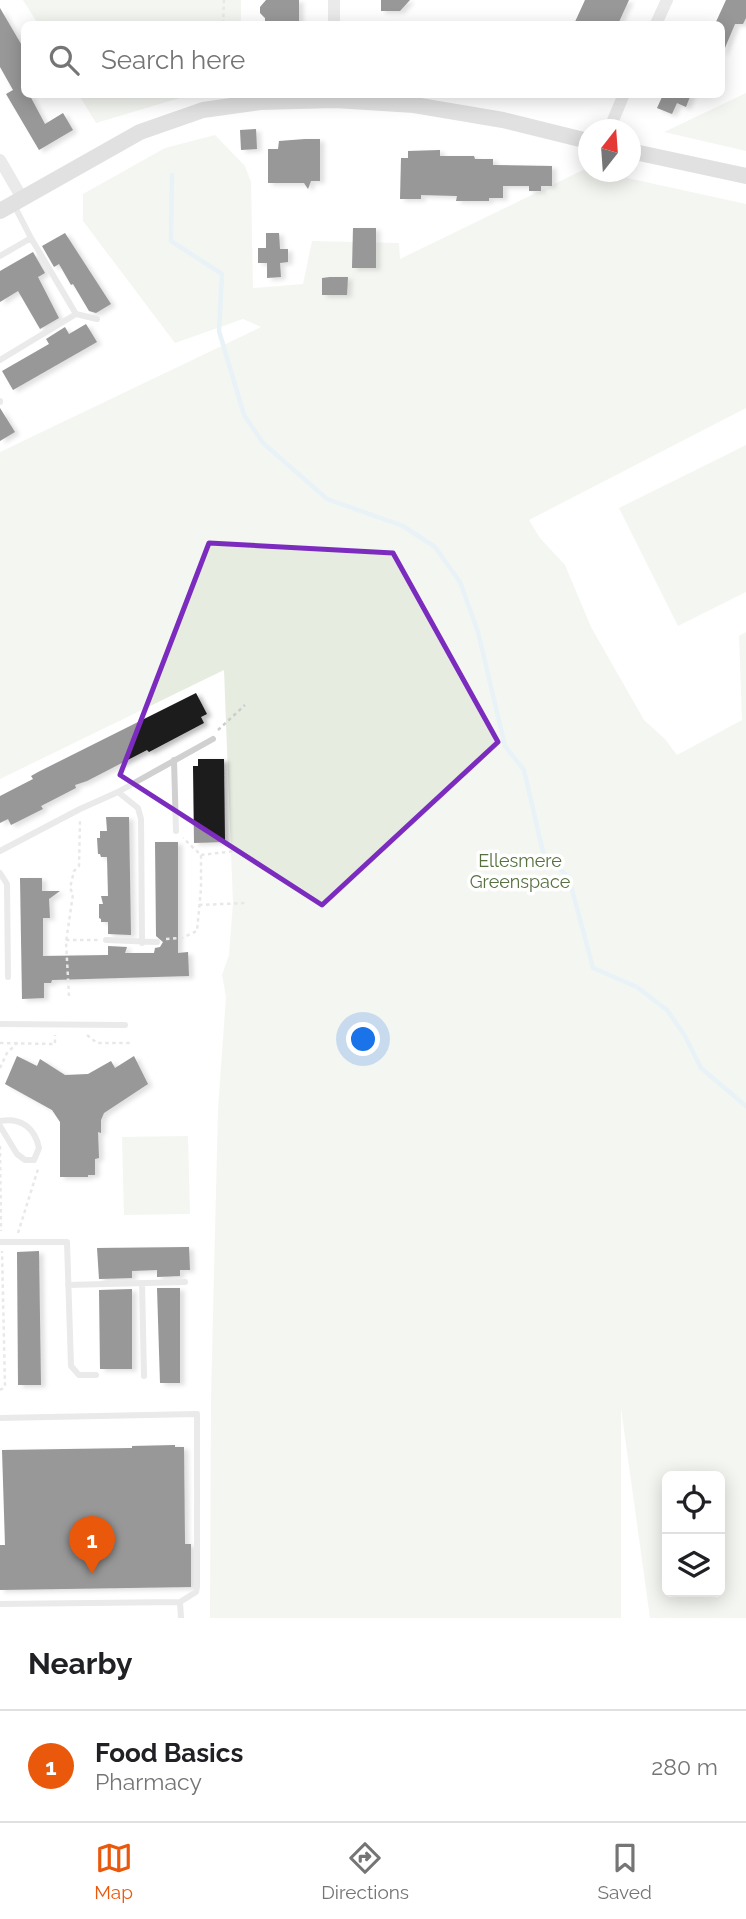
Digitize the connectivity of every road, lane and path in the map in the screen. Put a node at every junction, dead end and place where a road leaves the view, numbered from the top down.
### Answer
1 (224, 0) edge
2 (334, 0) edge
3 (667, 0) edge
4 (223, 21) edge
5 (334, 21) edge
6 (657, 21) edge
7 (320, 98) edge
8 (345, 98) edge
9 (622, 98) edge
10 (614, 119) edge
11 (578, 138) edge
12 (641, 153) edge
13 (0, 160) edge
14 (746, 176) edge
15 (12, 204) edge
16 (31, 238) junction
17 (0, 256) edge
18 (76, 314) junction
19 (97, 319) dead end
20 (0, 360) edge
21 (245, 705) dead end
22 (213, 739) joint
23 (174, 761) junction
24 (118, 792) junction
25 (80, 809) junction
26 (176, 831) joint
27 (0, 851) edge
28 (235, 851) dead end
29 (201, 855) junction
30 (0, 873) edge
31 (245, 903) dead end
32 (199, 905) junction
33 (66, 940) junction
34 (106, 940) joint
35 (157, 942) joint
36 (142, 943) junction
37 (8, 977) dead end
38 (69, 996) dead end
39 (0, 1024) edge
40 (55, 1025) junction
41 (75, 1025) junction
42 (125, 1025) dead end
43 (18, 1042) junction
44 (0, 1043) edge
45 (130, 1043) dead end
46 (0, 1068) edge
47 (0, 1123) edge
48 (0, 1146) edge
49 (39, 1166) dead end
50 (0, 1242) edge
51 (15, 1242) junction
52 (185, 1282) dead end
53 (142, 1283) junction
54 (68, 1284) junction
55 (96, 1375) dead end
56 (144, 1376) dead end
57 (0, 1390) edge
58 (0, 1418) edge
59 (180, 1602) junction
60 (0, 1604) edge
61 (181, 1618) edge

1 - 4 path
2 - 5 street
3 - 6 street
7 - 15 street
8 - 11 street
9 - 10 street
12 - 14 street
13 - 15 street
15 - 16 lane
16 - 17 lane
16 - 18 lane
18 - 19 lane
18 - 20 lane
21 - 22 path
22 - 23 lane
23 - 24 lane
23 - 26 lane
24 - 25 lane
24 - 36 lane
25 - 27 lane
25 - 33 path
26 - 29 path
28 - 29 path
29 - 32 path
30 - 37 lane
31 - 32 path
32 - 35 path
33 - 34 path
33 - 38 path
34 - 36 lane
35 - 36 lane
39 - 40 lane
40 - 41 lane
40 - 43 path
41 - 42 lane
41 - 45 path
43 - 44 path
43 - 46 path
47 - 47 lane
48 - 50 path
49 - 51 path
50 - 51 lane
50 - 57 path
51 - 54 lane
52 - 53 lane
53 - 54 lane
53 - 56 lane
54 - 55 lane
58 - 59 lane
59 - 60 lane
59 - 61 lane

